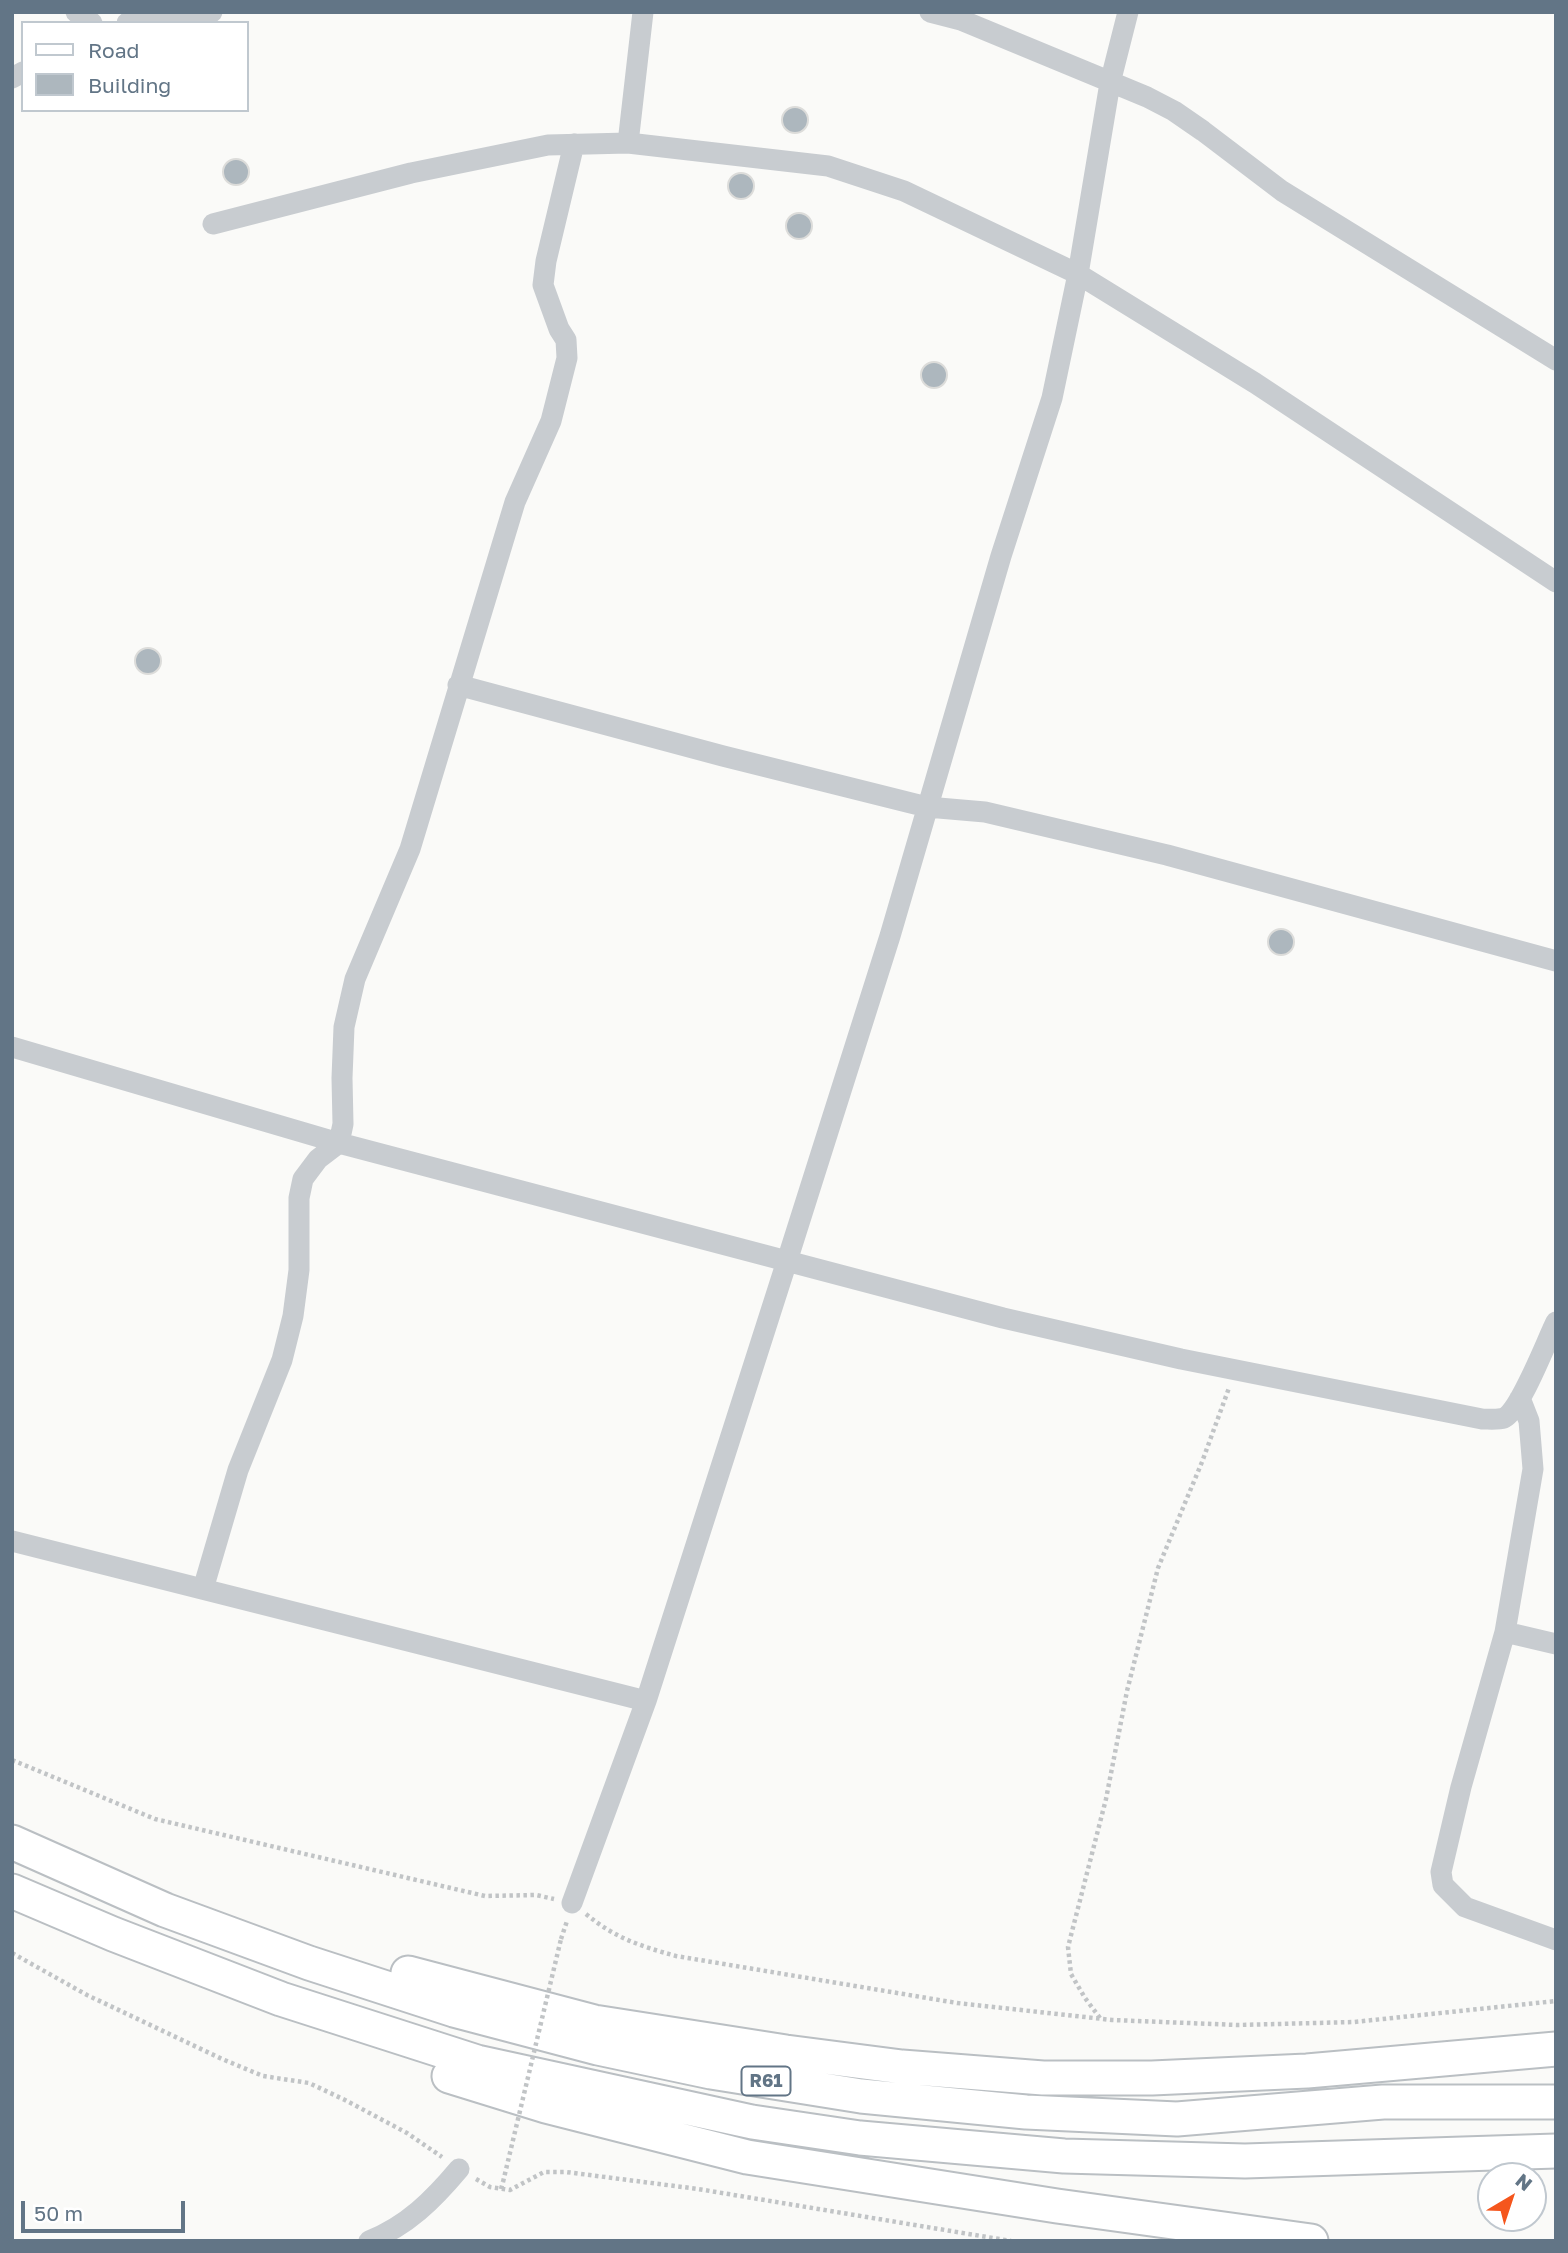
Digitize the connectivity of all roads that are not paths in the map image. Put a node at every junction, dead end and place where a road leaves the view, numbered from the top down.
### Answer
1 (212, 12) edge
2 (643, 12) edge
3 (930, 12) edge
4 (1128, 12) edge
5 (142, 21) edge
6 (1110, 83) junction
7 (628, 143) junction
8 (574, 144) junction
9 (213, 223) dead end
10 (1078, 274) junction
11 (1556, 360) edge
12 (1556, 582) edge
13 (458, 685) junction
14 (927, 807) junction
15 (1556, 961) edge
16 (12, 1047) edge
17 (338, 1143) junction
18 (787, 1261) junction
19 (1554, 1329) edge
20 (1520, 1398) junction
21 (12, 1541) edge
22 (204, 1589) junction
23 (1505, 1632) junction
24 (1556, 1644) edge
25 (646, 1701) junction
26 (12, 1826) edge
27 (12, 1842) edge
28 (19, 1894) edge
29 (572, 1903) road end
30 (1556, 1940) edge
31 (1556, 2049) edge
32 (1556, 2102) edge
33 (1556, 2151) edge
34 (459, 2169) road end
35 (369, 2241) edge
36 (1311, 2241) edge

1 - 5 street
2 - 7 street
3 - 6 street
4 - 6 street
6 - 10 street
6 - 11 street
7 - 8 street
7 - 10 street
8 - 9 street
8 - 13 street
10 - 12 street
10 - 14 street
13 - 14 street
13 - 17 street
14 - 15 street
14 - 18 street
16 - 17 street
17 - 18 street
17 - 22 street
18 - 20 street
18 - 25 street
19 - 20 street
20 - 23 street
21 - 22 street
22 - 25 street
23 - 24 street
23 - 30 street
25 - 29 street
26 - 31 main road
27 - 32 main road, R61
28 - 33 main road, R61
28 - 36 main road
34 - 35 street

